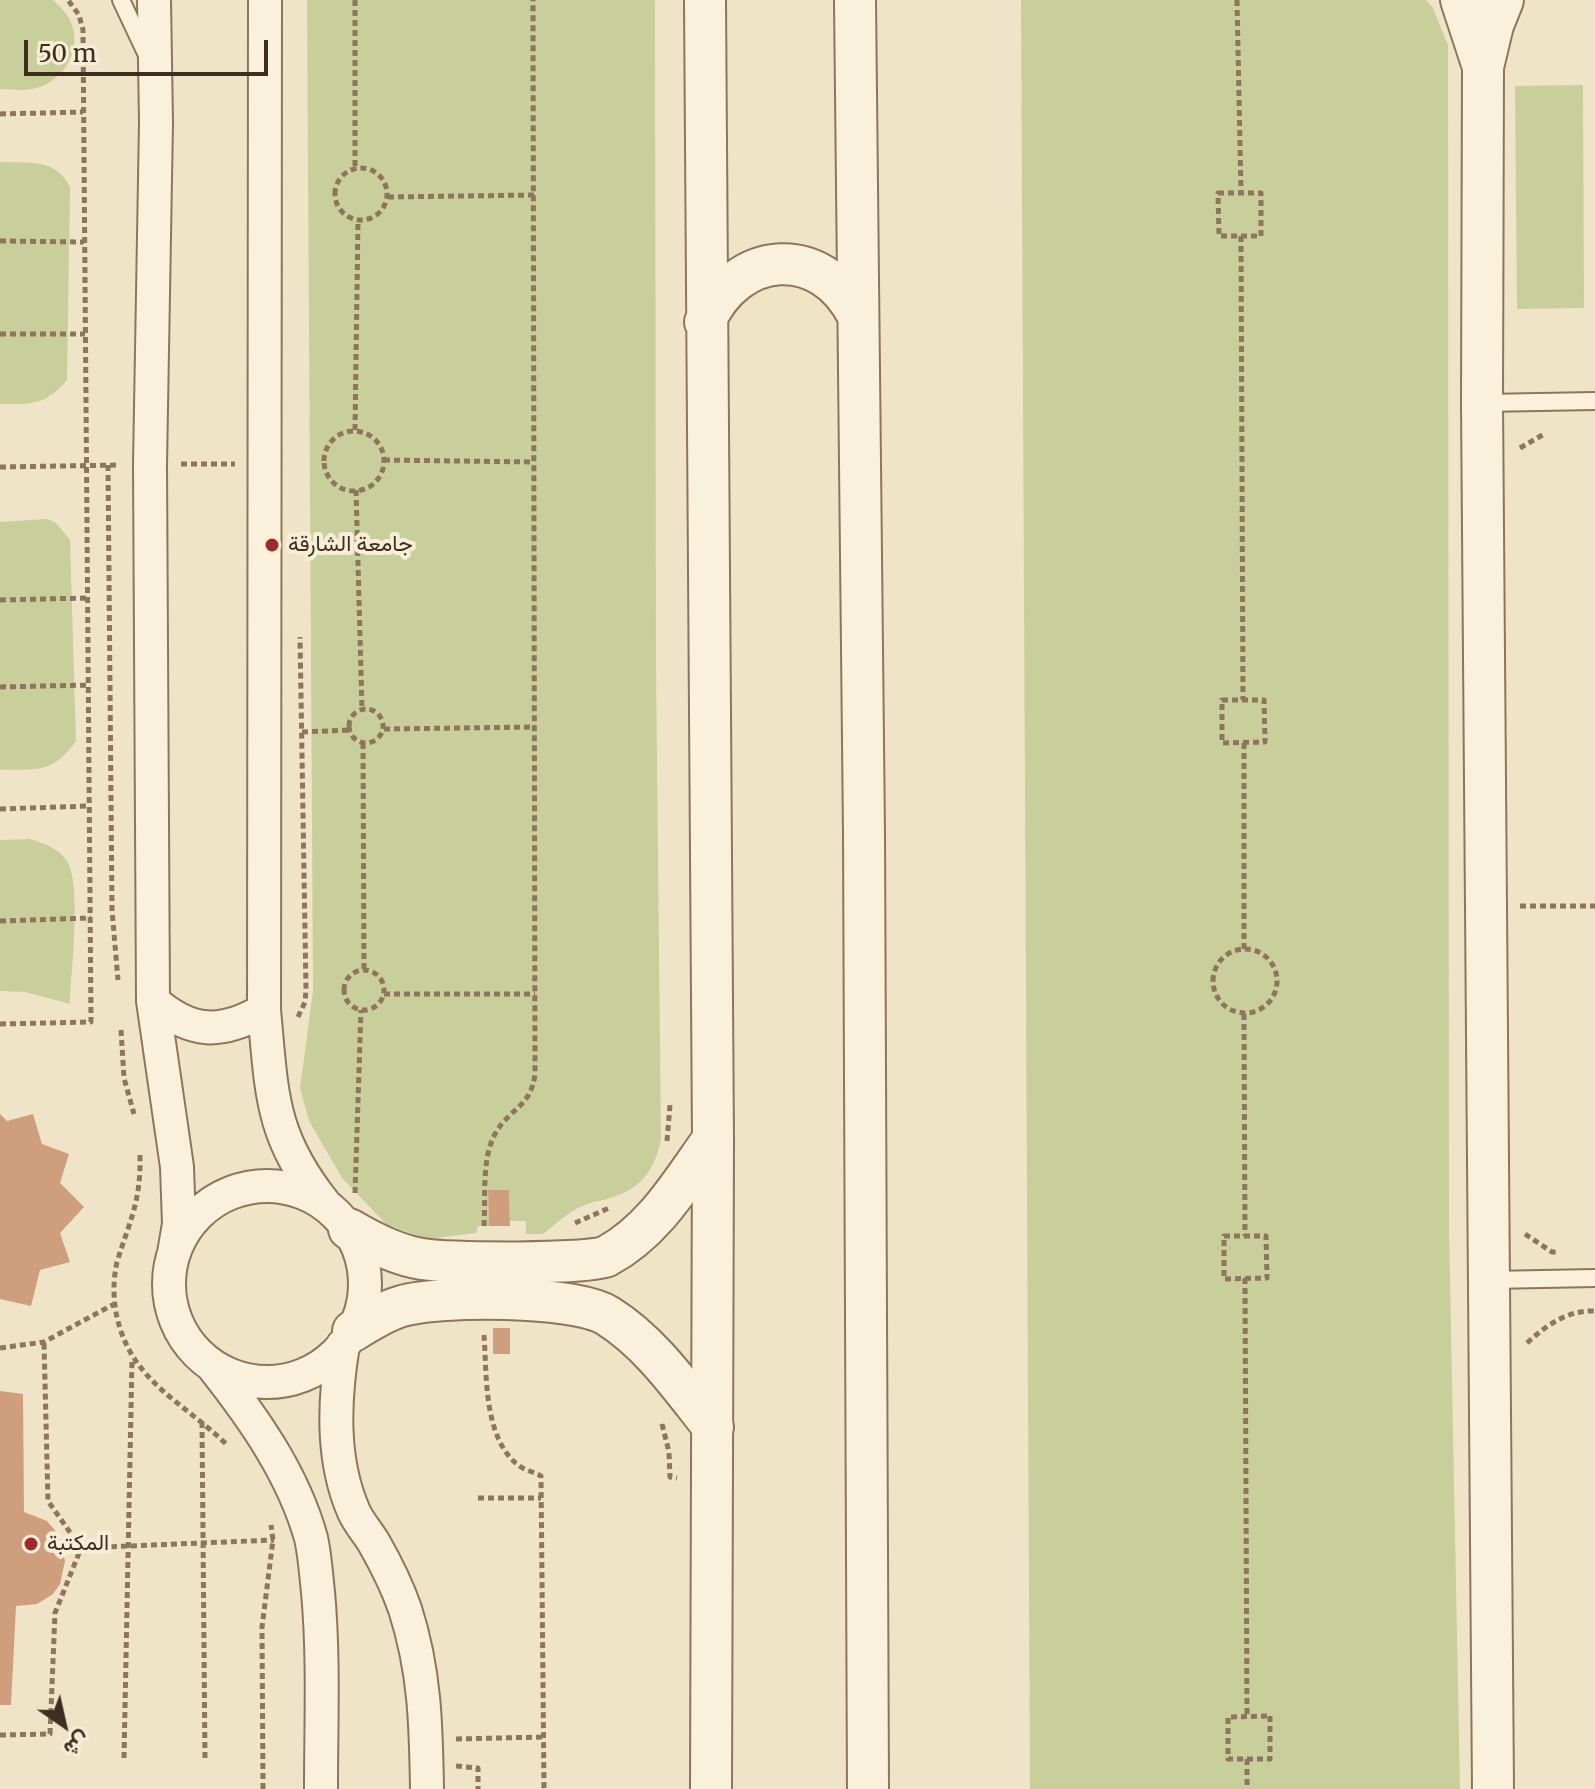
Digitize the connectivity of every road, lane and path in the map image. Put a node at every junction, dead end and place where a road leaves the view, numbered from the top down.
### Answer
1 (68, 0) edge
2 (121, 0) edge
3 (154, 0) edge
4 (265, 0) edge
5 (355, 0) edge
6 (533, 0) edge
7 (705, 0) edge
8 (855, 0) edge
9 (1237, 0) edge
10 (1461, 0) edge
11 (1503, 0) edge
12 (1483, 67) junction
13 (155, 79) junction
14 (83, 112) junction
15 (0, 114) edge
16 (355, 168) junction
17 (1241, 193) junction
18 (534, 195) junction
19 (388, 197) junction
20 (358, 221) junction
21 (1241, 236) junction
22 (0, 241) edge
23 (84, 242) junction
24 (858, 316) junction
25 (705, 322) junction
26 (0, 334) edge
27 (85, 334) junction
28 (1595, 401) edge
29 (1482, 403) junction
30 (355, 430) junction
31 (384, 460) junction
32 (534, 462) junction
33 (356, 490) junction
34 (87, 598) junction
35 (0, 600) edge
36 (299, 621) dead end
37 (88, 685) junction
38 (0, 687) edge
39 (1243, 700) junction
40 (362, 709) junction
41 (535, 727) junction
42 (384, 729) junction
43 (349, 730) junction
44 (302, 732) junction
45 (264, 733) junction
46 (363, 743) junction
47 (1244, 743) junction
48 (89, 806) junction
49 (0, 809) edge
50 (1511, 906) dead end
51 (1595, 906) edge
52 (91, 918) junction
53 (0, 921) edge
54 (1244, 949) junction
55 (364, 970) junction
56 (384, 994) junction
57 (535, 994) junction
58 (153, 1001) junction
59 (264, 1010) junction
60 (361, 1010) junction
61 (1244, 1014) junction
62 (0, 1024) edge
63 (294, 1025) dead end
64 (670, 1105) dead end
65 (713, 1139) junction
66 (666, 1149) dead end
67 (619, 1204) dead end
68 (339, 1208) junction
69 (567, 1229) dead end
70 (1245, 1236) junction
71 (472, 1248) junction
72 (174, 1253) junction
73 (604, 1258) junction
74 (1245, 1278) junction
75 (1595, 1278) edge
76 (1490, 1280) junction
77 (114, 1304) dead end
78 (472, 1311) junction
79 (606, 1315) junction
80 (348, 1338) junction
81 (44, 1342) junction
82 (0, 1348) edge
83 (132, 1358) dead end
84 (212, 1365) junction
85 (202, 1422) dead end
86 (661, 1422) dead end
87 (713, 1427) junction
88 (711, 1482) junction
89 (478, 1498) dead end
90 (541, 1498) junction
91 (311, 1539) junction
92 (203, 1543) junction
93 (128, 1546) junction
94 (81, 1548) junction
95 (1247, 1717) junction
96 (0, 1735) edge
97 (543, 1737) junction
98 (449, 1739) dead end
99 (124, 1758) dead end
100 (205, 1759) dead end
101 (1247, 1759) junction
102 (451, 1766) dead end
103 (321, 1789) edge
104 (427, 1789) edge
105 (478, 1789) edge
106 (544, 1789) edge
107 (711, 1789) edge
108 (868, 1789) edge
109 (1247, 1789) edge
110 (1493, 1789) edge

1 - 14 path
2 - 13 lane
3 - 13 street
4 - 45 street
5 - 16 path
6 - 18 path
7 - 25 street
8 - 24 street
9 - 17 path
10 - 12 street
11 - 12 street
12 - 29 street
13 - 58 street
14 - 15 path
14 - 23 path
16 - 19 path
16 - 20 path
17 - 21 path
17 - 21 path
18 - 19 path
18 - 32 path
19 - 20 path
20 - 30 path
21 - 39 path
22 - 23 path
23 - 27 path
24 - 25 street
24 - 108 street
25 - 65 street
26 - 27 path
27 - 34 path
28 - 29 lane
29 - 76 street
30 - 31 path
30 - 33 path
31 - 32 path
31 - 33 path
32 - 41 path
33 - 40 path
34 - 35 path
34 - 37 path
36 - 44 path
37 - 38 path
37 - 48 path
39 - 47 path
39 - 47 path
40 - 42 path
40 - 43 path
41 - 42 path
41 - 57 path
42 - 46 path
43 - 44 path
43 - 46 path
44 - 45 path
44 - 63 path
45 - 59 street
46 - 55 path
47 - 54 path
48 - 49 path
48 - 52 path
50 - 51 path
52 - 53 path
52 - 62 path
54 - 61 path
54 - 61 path
55 - 56 path
55 - 60 path
56 - 57 path
56 - 60 path
57 - 71 path
58 - 59 street
58 - 72 street
59 - 68 street
60 - 68 path
61 - 70 path
64 - 66 path
65 - 73 street
65 - 87 street
67 - 69 path
68 - 71 street
68 - 72 street
68 - 80 street
70 - 74 path
70 - 74 path
71 - 73 street
71 - 78 street
72 - 84 street
73 - 79 street
74 - 95 path
75 - 76 lane
76 - 110 street
77 - 81 path
78 - 79 street
78 - 80 street
78 - 90 path
79 - 87 street
80 - 84 street
80 - 104 street
81 - 82 path
81 - 94 path
83 - 93 path
84 - 91 street
85 - 92 path
86 - 88 path
87 - 88 street
88 - 107 street
89 - 90 path
90 - 97 path
91 - 92 path
91 - 103 street
92 - 93 path
92 - 100 path
93 - 94 path
93 - 99 path
94 - 96 path
95 - 101 path
95 - 101 path
97 - 98 path
97 - 106 path
101 - 109 path
102 - 105 path

